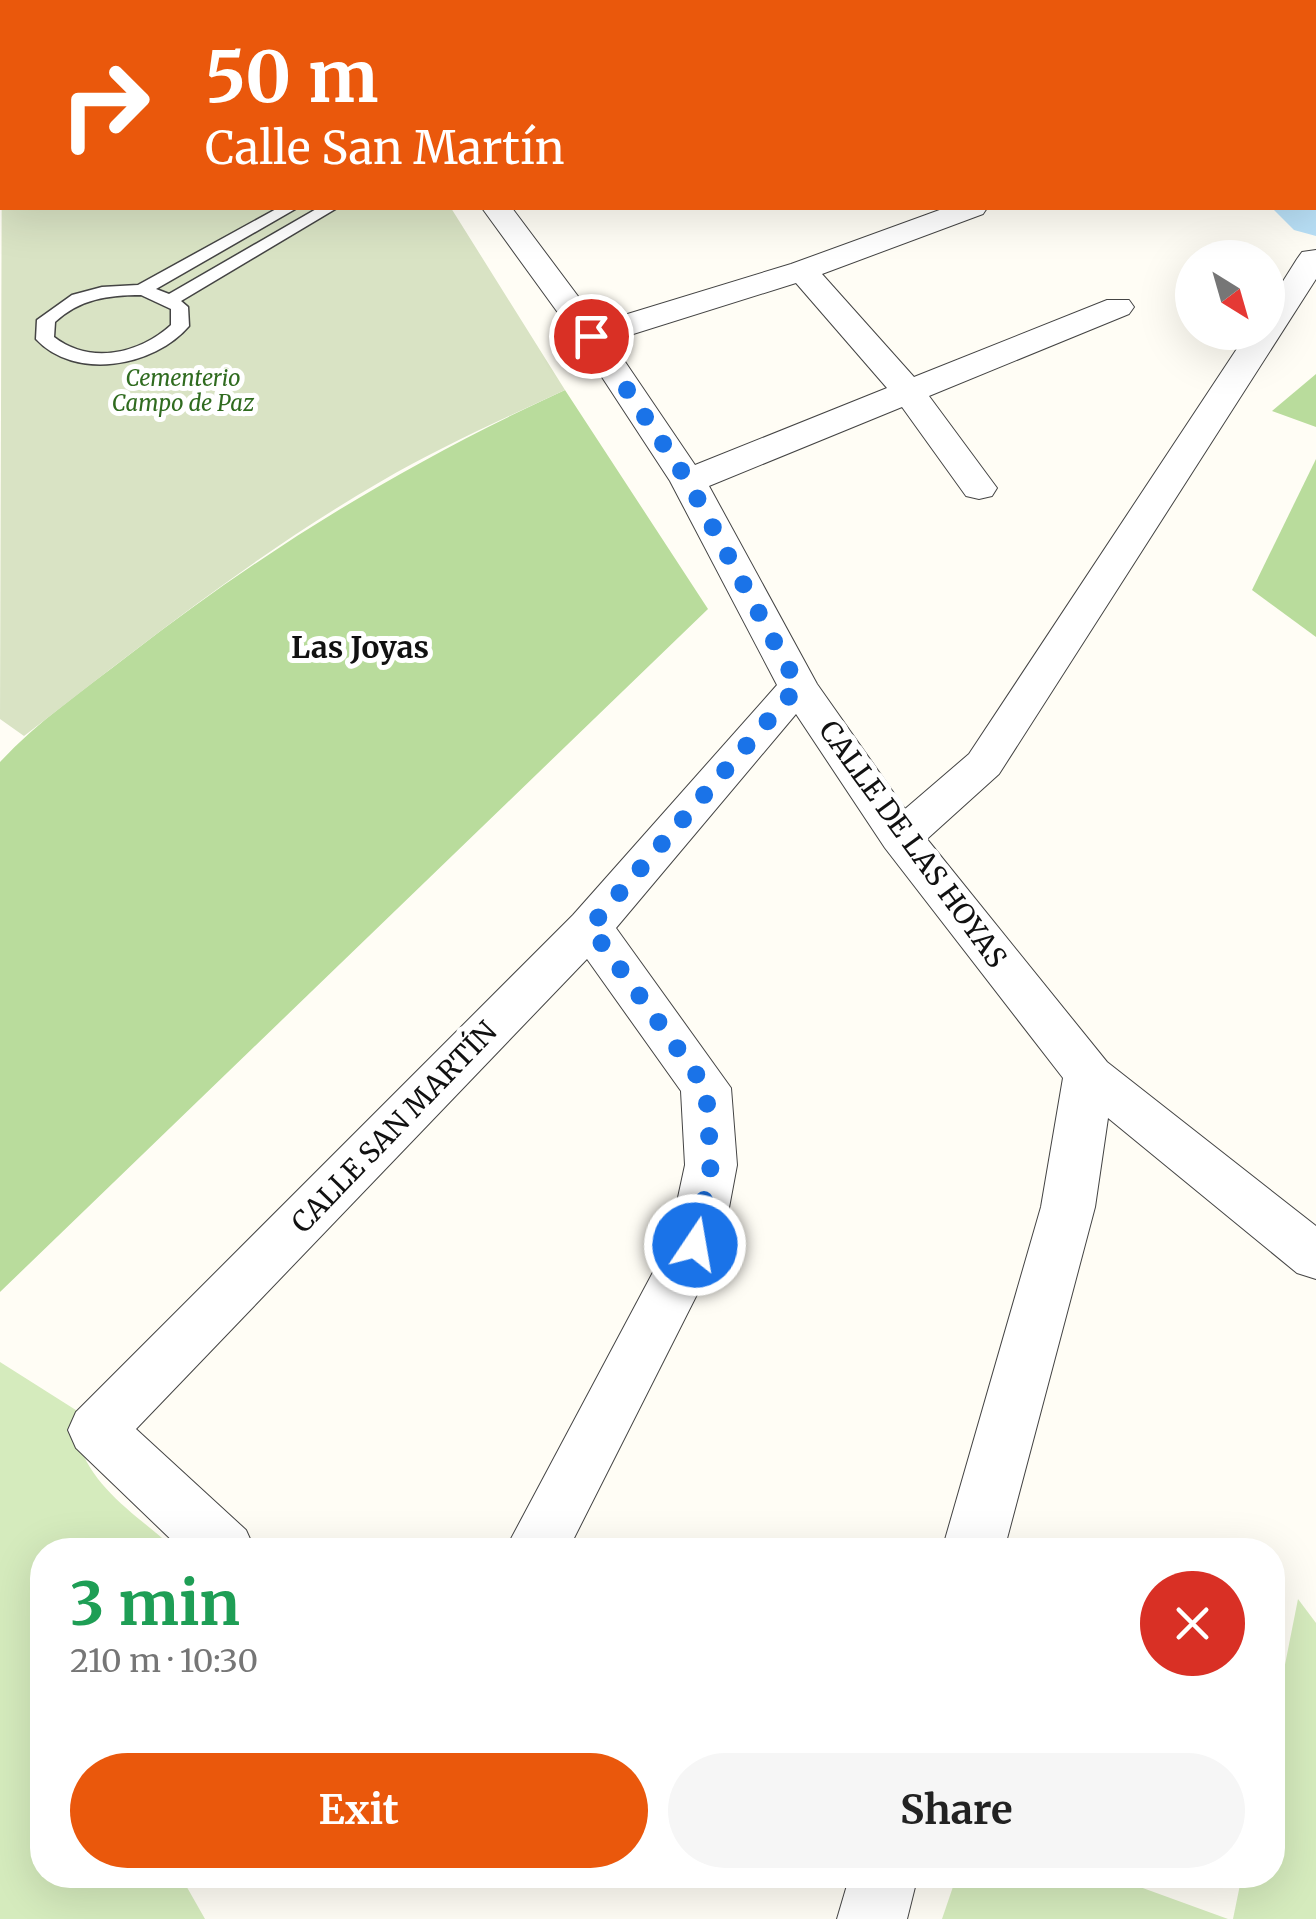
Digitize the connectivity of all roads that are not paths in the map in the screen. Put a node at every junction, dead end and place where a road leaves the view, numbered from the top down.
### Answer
1 (285, 210) edge
2 (326, 210) edge
3 (498, 210) edge
4 (967, 210) edge
5 (1313, 259) dead end
6 (802, 271) junction
7 (141, 290) junction
8 (170, 300) junction
9 (1285, 302) edge
10 (1118, 308) dead end
11 (591, 336) junction
12 (1254, 350) edge
13 (908, 393) junction
14 (688, 481) junction
15 (979, 488) dead end
16 (798, 686) junction
17 (900, 837) junction
18 (590, 927) junction
19 (1089, 1075) junction
20 (1316, 1257) edge
21 (211, 1538) edge
22 (542, 1538) edge
23 (976, 1538) edge
24 (880, 1888) edge
25 (872, 1919) edge

1 - 7 lane
2 - 8 lane
3 - 11 street, CALLE DE LAS HOYAS
4 - 6 street
5 - 9 street
6 - 11 street
6 - 13 street
7 - 8 lane
7 - 8 lane
10 - 13 street
11 - 14 street, CALLE DE LAS HOYAS
12 - 17 street
13 - 14 street
13 - 15 street
14 - 16 street, CALLE DE LAS HOYAS
16 - 17 street, CALLE DE LAS HOYAS
16 - 18 street, CALLE SAN MARTÍN
17 - 19 street, CALLE DE LAS HOYAS
18 - 21 street, CALLE SAN MARTÍN
18 - 22 street
19 - 20 street, CALLE DE LAS HOYAS
19 - 23 street
24 - 25 street

